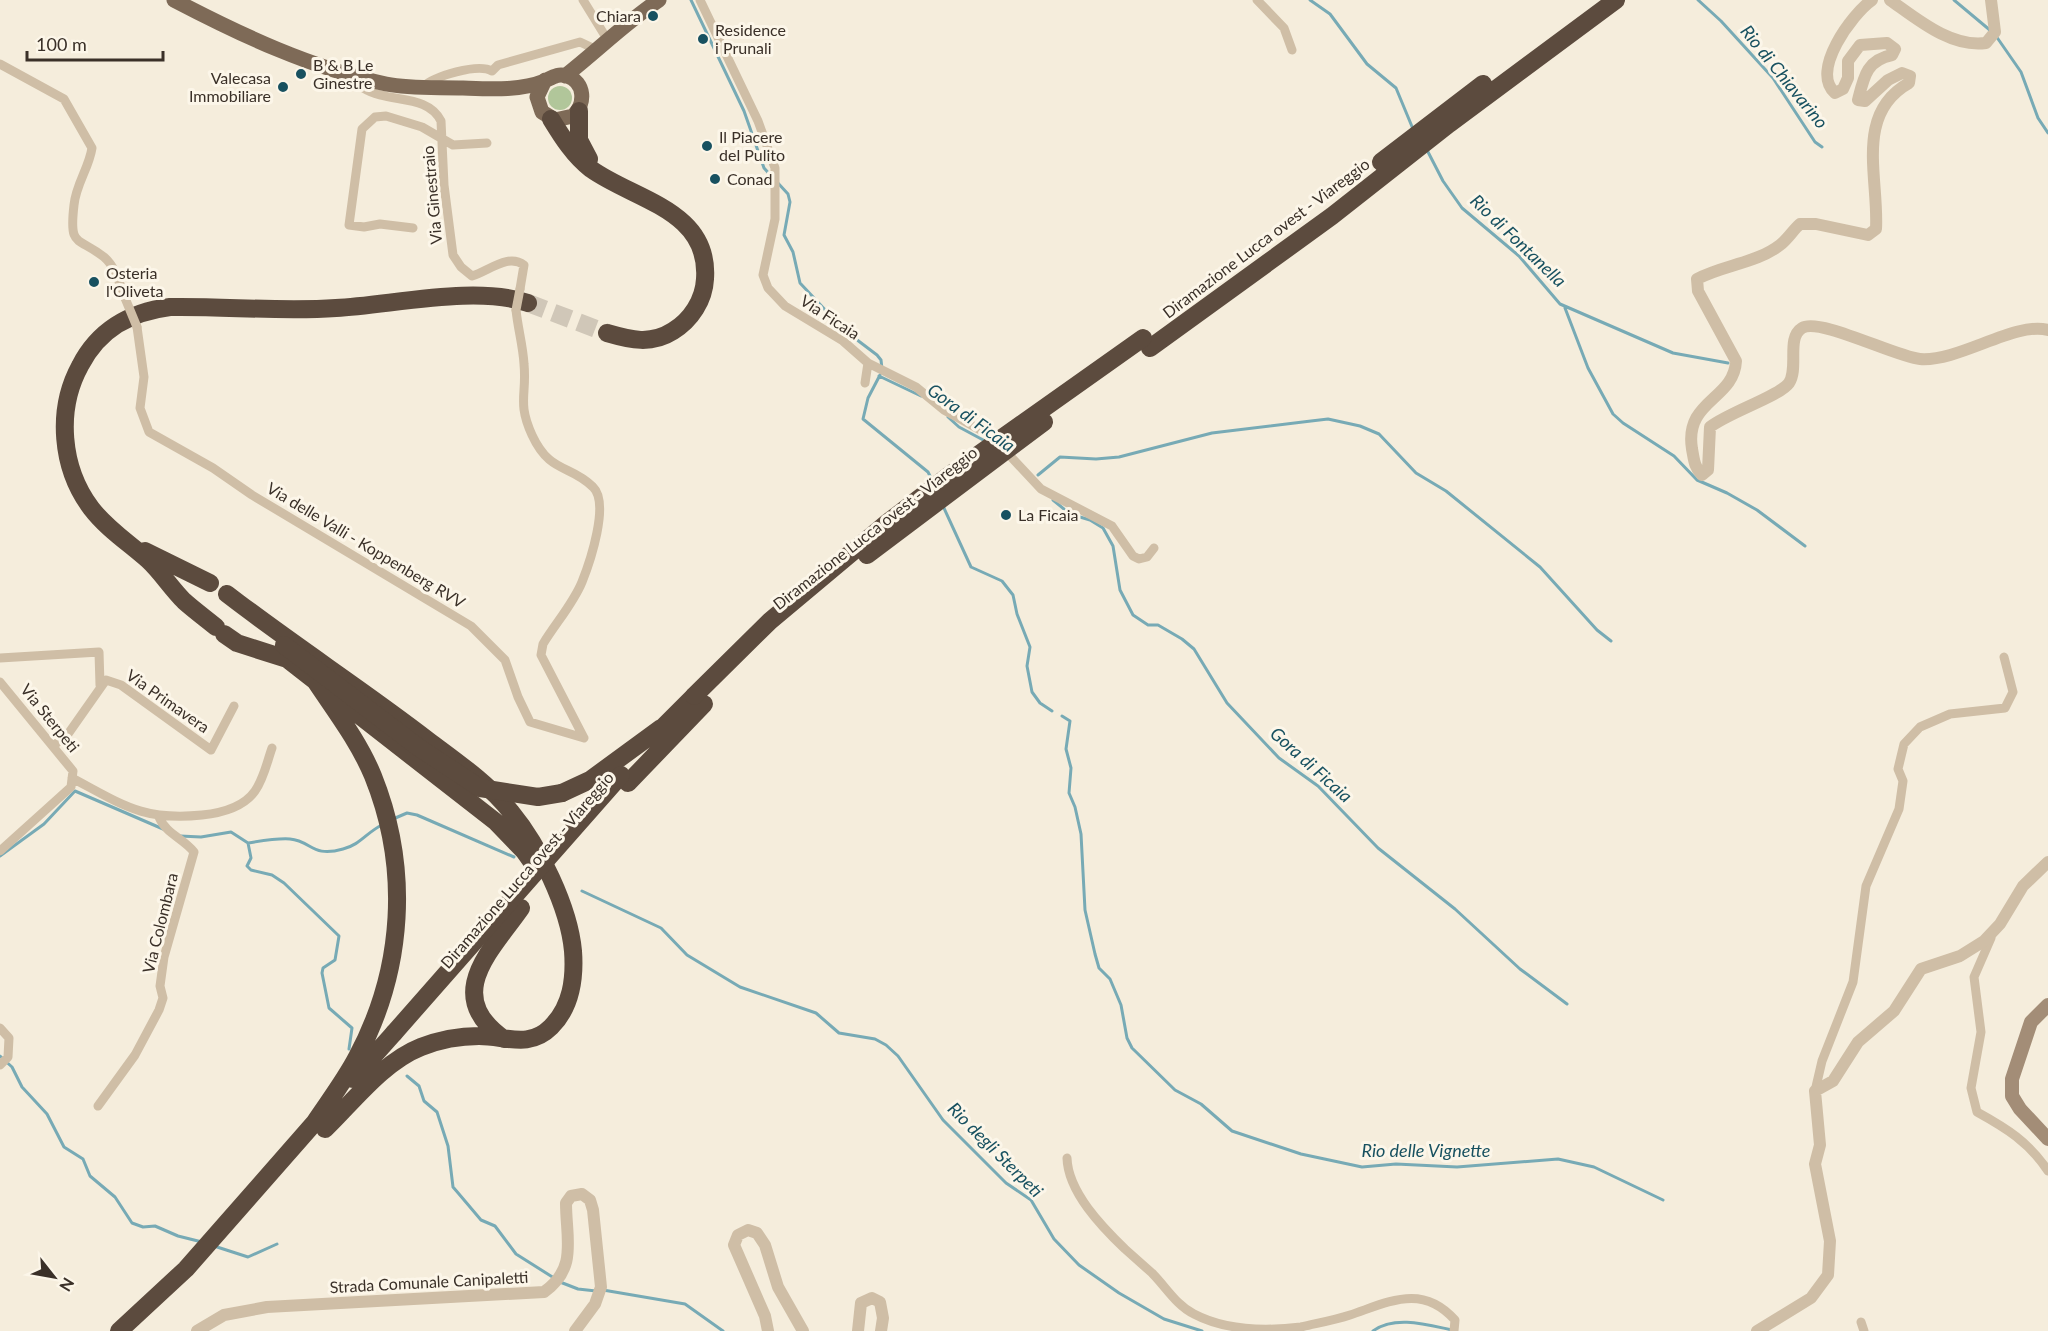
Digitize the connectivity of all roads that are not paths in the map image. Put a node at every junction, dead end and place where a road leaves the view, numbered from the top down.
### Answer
1 (174, 0) edge
2 (583, 0) edge
3 (658, 0) edge
4 (699, 0) edge
5 (1257, 0) edge
6 (1596, 0) edge
7 (1616, 0) edge
8 (1872, 0) edge
9 (1890, 0) edge
10 (1991, 0) edge
11 (600, 48) junction
12 (1292, 50) dead end
13 (0, 64) edge
14 (492, 71) junction
15 (565, 76) junction
16 (362, 78) junction
17 (545, 80) junction
18 (423, 87) junction
19 (500, 89) junction
20 (582, 92) junction
21 (579, 111) junction
22 (545, 113) junction
23 (442, 140) junction
24 (487, 143) dead end
25 (605, 176) junction
26 (1329, 210) junction
27 (413, 228) dead end
28 (521, 301) junction
29 (2048, 330) edge
30 (607, 333) tunnel mouth
31 (868, 363) junction
32 (864, 382) dead end
33 (986, 433) dead end
34 (1011, 458) dead end
35 (127, 542) junction
36 (1154, 549) dead end
37 (210, 583) dead end
38 (227, 594) dead end
39 (271, 628) junction
40 (2004, 657) dead end
41 (0, 658) edge
42 (0, 682) edge
43 (100, 685) junction
44 (699, 700) junction
45 (336, 703) junction
46 (234, 706) dead end
47 (661, 728) junction
48 (53, 746) junction
49 (272, 748) dead end
50 (72, 778) junction
51 (624, 779) junction
52 (159, 817) junction
53 (0, 851) edge
54 (2048, 862) edge
55 (561, 907) junction
56 (521, 908) junction
57 (2000, 924) junction
58 (2048, 1005) edge
59 (0, 1028) edge
60 (398, 1037) junction
61 (506, 1040) junction
62 (4, 1062) edge
63 (1815, 1091) junction
64 (98, 1106) dead end
65 (320, 1126) junction
66 (2048, 1139) edge
67 (1067, 1158) dead end
68 (2048, 1171) edge
69 (127, 1329) edge
70 (197, 1331) edge
71 (575, 1331) edge
72 (768, 1331) edge
73 (803, 1331) edge
74 (858, 1331) edge
75 (880, 1331) edge
76 (1454, 1331) edge
77 (1757, 1331) edge

1 - 16 main road
2 - 11 street
3 - 11 main road
4 - 31 street, Via Ficaia
5 - 12 street
6 - 26 highway, Diramazione Lucca ovest - Viareggio
7 - 26 highway, Diramazione Lucca ovest - Viareggio
8 - 29 street
9 - 10 street
11 - 14 street
11 - 15 main road
11 - 20 main road
13 - 28 street, Via delle Valli - Koppenberg RVV, bridge
14 - 18 street
14 - 19 street
15 - 17 main road
15 - 20 main road
16 - 18 main road
16 - 23 street, Via Ginestraio
17 - 19 main road
17 - 22 main road
18 - 19 main road
19 - 22 main road
20 - 21 main road
21 - 22 main road
21 - 25 highway
22 - 25 highway
23 - 24 street
23 - 27 street
23 - 28 street, Via Ginestraio
25 - 30 highway
26 - 44 highway, Diramazione Lucca ovest - Viareggio, bridge
28 - 35 highway
31 - 32 street
31 - 33 street, Via Ficaia
34 - 36 street
35 - 37 highway
35 - 45 highway
38 - 39 highway
39 - 47 highway, bridge
39 - 55 highway
40 - 63 street
41 - 43 street
42 - 48 street, Via Sterpeti
43 - 46 street, Via Primavera
43 - 48 street, Via Primavera
44 - 47 highway, Diramazione Lucca ovest - Viareggio
44 - 51 highway, Diramazione Lucca ovest - Viareggio
45 - 55 highway
45 - 65 highway
47 - 51 highway, Diramazione Lucca ovest - Viareggio
48 - 50 street, Via Sterpeti
49 - 52 street
50 - 52 street
50 - 53 street, Via Sterpeti
51 - 56 highway, Diramazione Lucca ovest - Viareggio
51 - 60 highway, Diramazione Lucca ovest - Viareggio, bridge
52 - 64 street, Via Colombara
54 - 57 street
55 - 61 highway
56 - 60 highway, Diramazione Lucca ovest - Viareggio
56 - 61 highway
57 - 63 street
57 - 68 street
58 - 66 main road
59 - 62 street
60 - 65 highway, Diramazione Lucca ovest - Viareggio
61 - 65 highway
63 - 77 street
65 - 69 highway, Diramazione Lucca ovest - Viareggio
67 - 76 street
70 - 71 street, Strada Comunale Canipaletti
72 - 73 street
74 - 75 street

